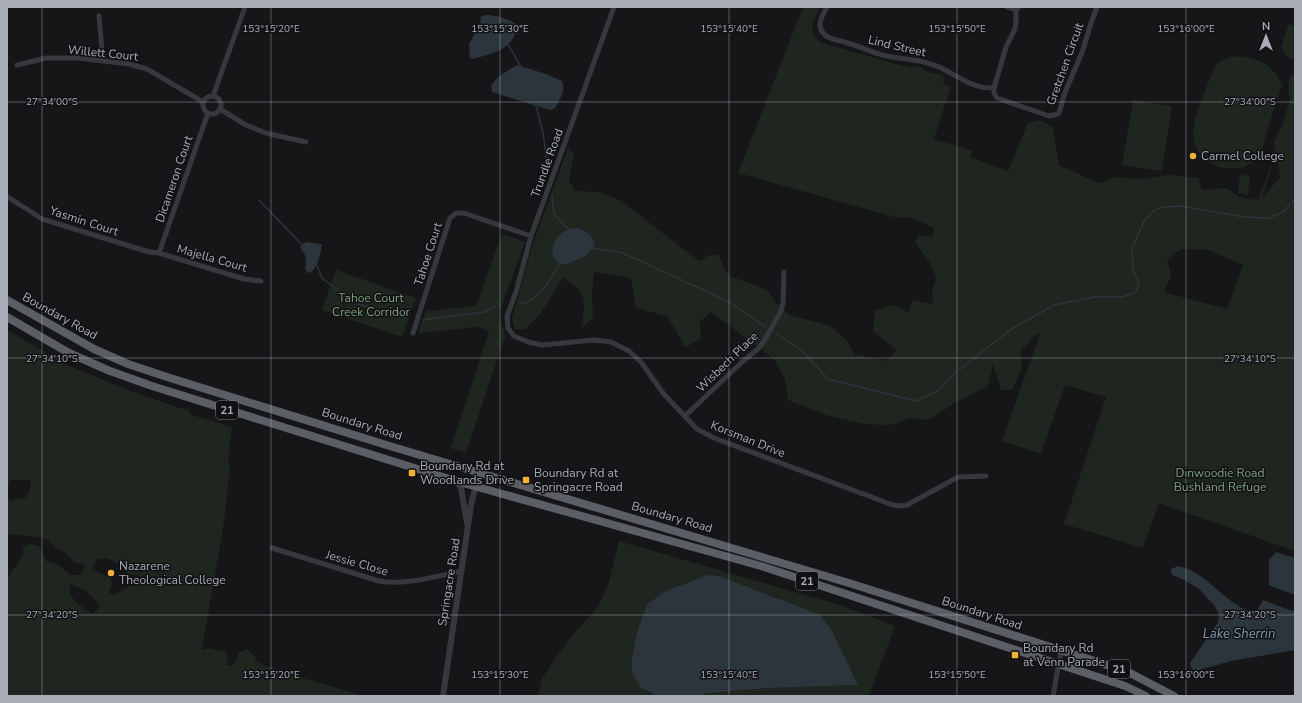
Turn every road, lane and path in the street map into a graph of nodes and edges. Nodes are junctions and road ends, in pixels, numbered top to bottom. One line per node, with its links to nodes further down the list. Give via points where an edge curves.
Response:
1 (245, 7): 11 (street)
2 (614, 7): 17 (street, Trundle Road)
3 (827, 7): 10 (street, Lind Street, via 820,27 829,37 868,51 931,64 978,86)
4 (1007, 7): 6 (street)
5 (1097, 7): 10 (street, Gretchen Circuit, via 1058,114 1044,115 998,98)
6 (1017, 8): 10 (street, via 1015,29 1006,47)
7 (99, 16): 8 (street)
8 (103, 61): 9 (street, Willett Court, via 46,58); 12 (street, Willett Court, via 147,69)
9 (17, 64)
10 (994, 88)
11 (213, 96): 12 (street, via 207,97); 13 (street, via 218,98)
12 (203, 102): 14 (street)
13 (220, 109): 14 (street, via 213,114); 15 (street, via 246,125 266,133)
14 (208, 113): 18 (street, Dicameron Court)
15 (306, 142)
16 (8, 197): 18 (street, Yasmin Court, via 42,219)
17 (531, 236): 23 (street, Trundle Road, via 507,316); 24 (street, Tahoe Court, via 464,213 456,213 450,218)
18 (159, 253): 20 (street, Majella Court)
19 (784, 272): 27 (street, Wisbech Place, via 781,311 764,342)
20 (261, 281)
21 (7, 300): 25 (highway, Boundary Road / 21)
22 (7, 317): 26 (highway, Boundary Road / 21)
23 (508, 328): 27 (street, Korsman Drive, via 514,336 542,345 594,340 611,342 629,351 642,362 663,393)
24 (413, 333)
25 (94, 349): 26 (highway); 28 (highway, Boundary Road / 21, via 167,377)
26 (87, 361): 30 (highway, Boundary Road / 21, via 152,386)
27 (685, 416): 29 (street, Korsman Drive, via 698,429 714,438 898,506 915,502 958,477)
28 (479, 472): 31 (street, Springacre Road); 35 (highway, Boundary Road / 21, via 792,565)
29 (986, 476)
30 (456, 481): 31 (highway, Boundary Road / 21); 32 (street, via 461,488)
31 (476, 487): 32 (street, Springacre Road); 36 (highway, Boundary Road / 21, via 761,566)
32 (468, 531): 34 (street, Springacre Road)
33 (272, 548): 34 (street, Jessie Close, via 389,583)
34 (462, 571): 37 (street, Springacre Road)
35 (1061, 651): 36 (street); 40 (highway, Boundary Road / 21, via 1126,671)
36 (1058, 664): 38 (street); 39 (highway, Boundary Road / 21, via 1125,686)
37 (444, 696)
38 (1053, 696)
39 (1146, 696)
40 (1174, 696)

